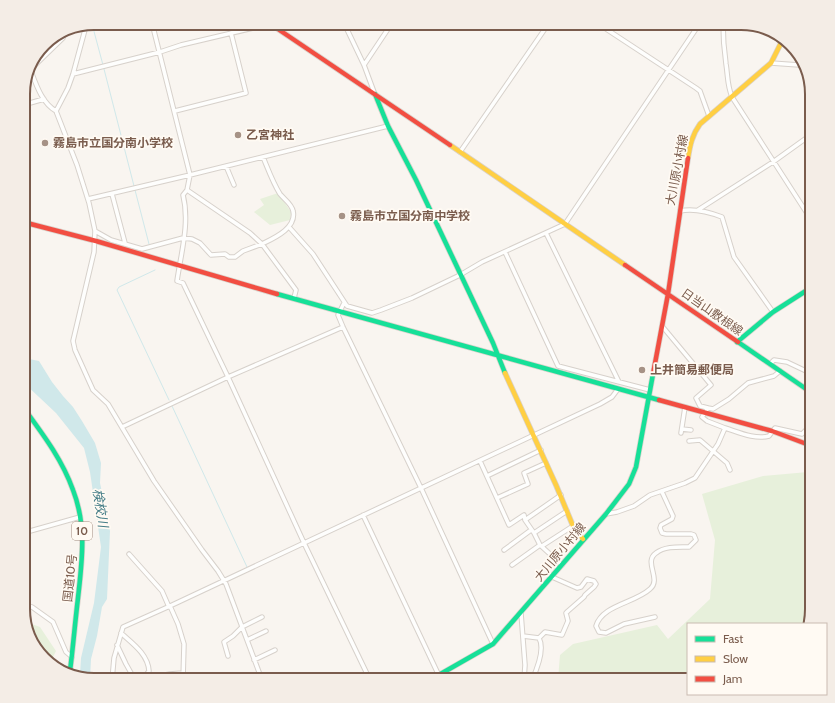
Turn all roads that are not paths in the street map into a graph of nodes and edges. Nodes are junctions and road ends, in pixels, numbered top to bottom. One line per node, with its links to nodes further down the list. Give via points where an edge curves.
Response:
1 (154, 30): 14 (street)
2 (244, 30): 11 (street)
3 (279, 30): 22 (main road)
4 (347, 30): 17 (street)
5 (387, 30): 17 (street)
6 (545, 30): 31 (street)
7 (607, 30): 19 (street)
8 (695, 30): 19 (street)
9 (723, 30): 23 (street, via 727,82)
10 (85, 31): 20 (street)
11 (231, 33): 14 (street); 27 (street, via 246,93)
12 (62, 39): 15 (street)
13 (781, 45): 16 (main road, 大川原小村線)
14 (160, 52): 20 (street); 27 (street)
15 (42, 57)
16 (771, 63): 18 (street); 23 (main road, 大川原小村線)
17 (364, 65): 22 (street)
18 (797, 65)
19 (667, 70): 28 (street, via 700,91); 44 (street)
20 (73, 74): 26 (street)
21 (33, 75): 24 (street)
22 (374, 94): 29 (main road); 31 (main road)
23 (732, 97): 28 (main road, 大川原小村線); 33 (street)
24 (44, 100): 25 (street); 26 (street)
25 (30, 103)
26 (56, 111): 39 (street)
27 (175, 111): 35 (street)
28 (709, 116): 42 (main road, 大川原小村線, via 694,132 691,140)
29 (388, 126): 32 (street); 54 (main road)
30 (805, 139): 33 (street)
31 (460, 152): 44 (main road)
32 (263, 157): 34 (street); 45 (street, via 280,193 294,211)
33 (773, 162): 40 (street); 41 (street)
34 (226, 166): 35 (street); 36 (street)
35 (190, 175): 37 (street); 38 (street)
36 (234, 185)
37 (186, 190): 48 (street, via 183,195 186,218); 51 (street, via 250,233)
38 (112, 194): 39 (street); 50 (street)
39 (88, 199): 46 (street)
40 (698, 210): 42 (street); 60 (street, via 722,217 734,257)
41 (805, 210)
42 (680, 211): 56 (main road, 大川原小村線)
43 (30, 224): 49 (main road)
44 (564, 224): 47 (street); 56 (main road)
45 (289, 227): 51 (street); 58 (street, via 312,254)
46 (95, 231): 49 (street); 50 (street, via 112,240)
47 (546, 232): 52 (street); 69 (street)
48 (183, 238): 50 (street, via 142,249); 51 (street, via 200,243 211,255 225,254 229,257 235,257); 53 (street)
49 (96, 241): 53 (main road); 77 (street, via 73,345 93,390 108,404)
50 (125, 243)
51 (262, 244): 57 (street, via 296,290)
52 (505, 252): 54 (street); 69 (street, via 558,366)
53 (179, 265): 57 (main road); 68 (street, via 177,281 183,283)
54 (460, 275): 58 (street, via 412,298 372,313 346,306); 64 (main road)
55 (805, 291): 60 (main road)
56 (668, 294): 61 (main road, 日当山敷根線); 63 (main road, 日当山敷根線)
57 (294, 298): 59 (main road)
58 (344, 303): 59 (street)
59 (340, 311): 62 (street, via 338,315); 64 (main road)
60 (773, 312): 63 (main road)
61 (662, 326): 72 (main road, 日当山敷根線); 75 (street, via 711,385 696,398 700,406)
62 (342, 327): 68 (street); 91 (street)
63 (737, 342): 65 (main road, 日当山敷根線)
64 (498, 356): 71 (main road); 82 (main road)
65 (770, 364): 66 (main road, 日当山敷根線); 67 (street, via 774,360 787,362)
66 (780, 371): 70 (main road, 日当山敷根線); 75 (street, via 774,376 748,383 729,399 713,409)
67 (805, 371)
68 (228, 377): 77 (street); 104 (street)
69 (619, 382): 72 (street)
70 (805, 388)
71 (618, 389): 73 (main road); 82 (street, via 608,400)
72 (650, 390): 73 (main road, 日当山敷根線)
73 (649, 397): 74 (main road); 96 (main road, 大川原小村線, via 636,467 626,488)
74 (685, 407): 75 (main road); 79 (street, via 681,431)
75 (706, 410): 78 (street, via 702,417); 80 (main road)
76 (30, 416): 98 (main road, 国道10号 / 10, via 63,465 71,483)
77 (122, 427): 111 (street, via 154,481)
78 (725, 428): 80 (street, via 758,437 770,436); 86 (street)
79 (691, 430)
80 (772, 431): 81 (street, via 775,428 802,434); 84 (main road)
81 (805, 431)
82 (534, 435): 85 (main road); 87 (street)
83 (692, 442): 86 (street, via 700,440)
84 (805, 443)
85 (541, 450): 88 (main road); 90 (street)
86 (713, 452): 89 (street, via 727,463); 92 (street, via 695,478)
87 (480, 461): 90 (street); 91 (street)
88 (546, 463): 93 (main road); 94 (street, via 524,473 528,484)
89 (730, 470)
90 (487, 476): 94 (street)
91 (421, 488): 97 (street); 123 (street)
92 (662, 492): 96 (street, via 650,495 634,506); 116 (street, via 673,516 661,525 662,533 691,534 696,540 689,548 668,548 655,553 652,557 655,579 652,588 603,615 598,619 596,626 599,632 606,633 624,624)
93 (560, 495): 95 (main road); 99 (street)
94 (497, 498): 99 (street, via 509,524 524,515)
95 (567, 511): 100 (main road); 102 (street)
96 (606, 514): 103 (main road, 大川原小村線)
97 (363, 516): 104 (street); 137 (street)
98 (80, 517): 101 (street); 127 (main road, 国道10号 / 10, via 83,552)
99 (525, 520): 102 (street)
100 (573, 526): 103 (main road); 105 (street)
101 (30, 531)
102 (533, 532): 105 (street); 106 (street)
103 (583, 539): 108 (main road, 大川原小村線)
104 (304, 543): 111 (street); 136 (street)
105 (541, 546): 108 (street); 109 (street)
106 (504, 550)
107 (128, 554): 113 (street, via 162,591)
108 (562, 565): 110 (main road, 大川原小村線)
109 (512, 566)
110 (552, 577): 114 (main road, 大川原小村線); 121 (street, via 577,588 587,579 596,584 566,613 568,621 562,635 545,632)
111 (224, 581): 113 (street); 117 (street)
112 (30, 606): 127 (street, via 53,622 66,652)
113 (169, 606): 119 (street, via 123,627); 130 (street, via 184,644)
114 (521, 613): 120 (street); 123 (main road, 大川原小村線)
115 (262, 617): 117 (street)
116 (655, 617)
117 (242, 627): 122 (street); 126 (street, via 224,642)
118 (266, 631): 122 (street)
119 (121, 633): 124 (street); 133 (street, via 140,651 147,663)
120 (523, 636): 121 (street); 139 (street)
121 (539, 638): 140 (street, via 540,656)
122 (247, 640): 128 (street)
123 (493, 644): 138 (main road, 大川原小村線)
124 (117, 646): 131 (street); 132 (street)
125 (275, 650): 128 (street)
126 (228, 656)
127 (72, 657): 129 (main road, 国道10号 / 10)
128 (254, 660): 135 (street)
129 (70, 668)
130 (182, 672): 134 (street)
131 (112, 673)
132 (131, 673)
133 (147, 673)
134 (177, 673)
135 (259, 673)
136 (367, 673)
137 (438, 673)
138 (448, 673)
139 (524, 673)
140 (534, 673)

